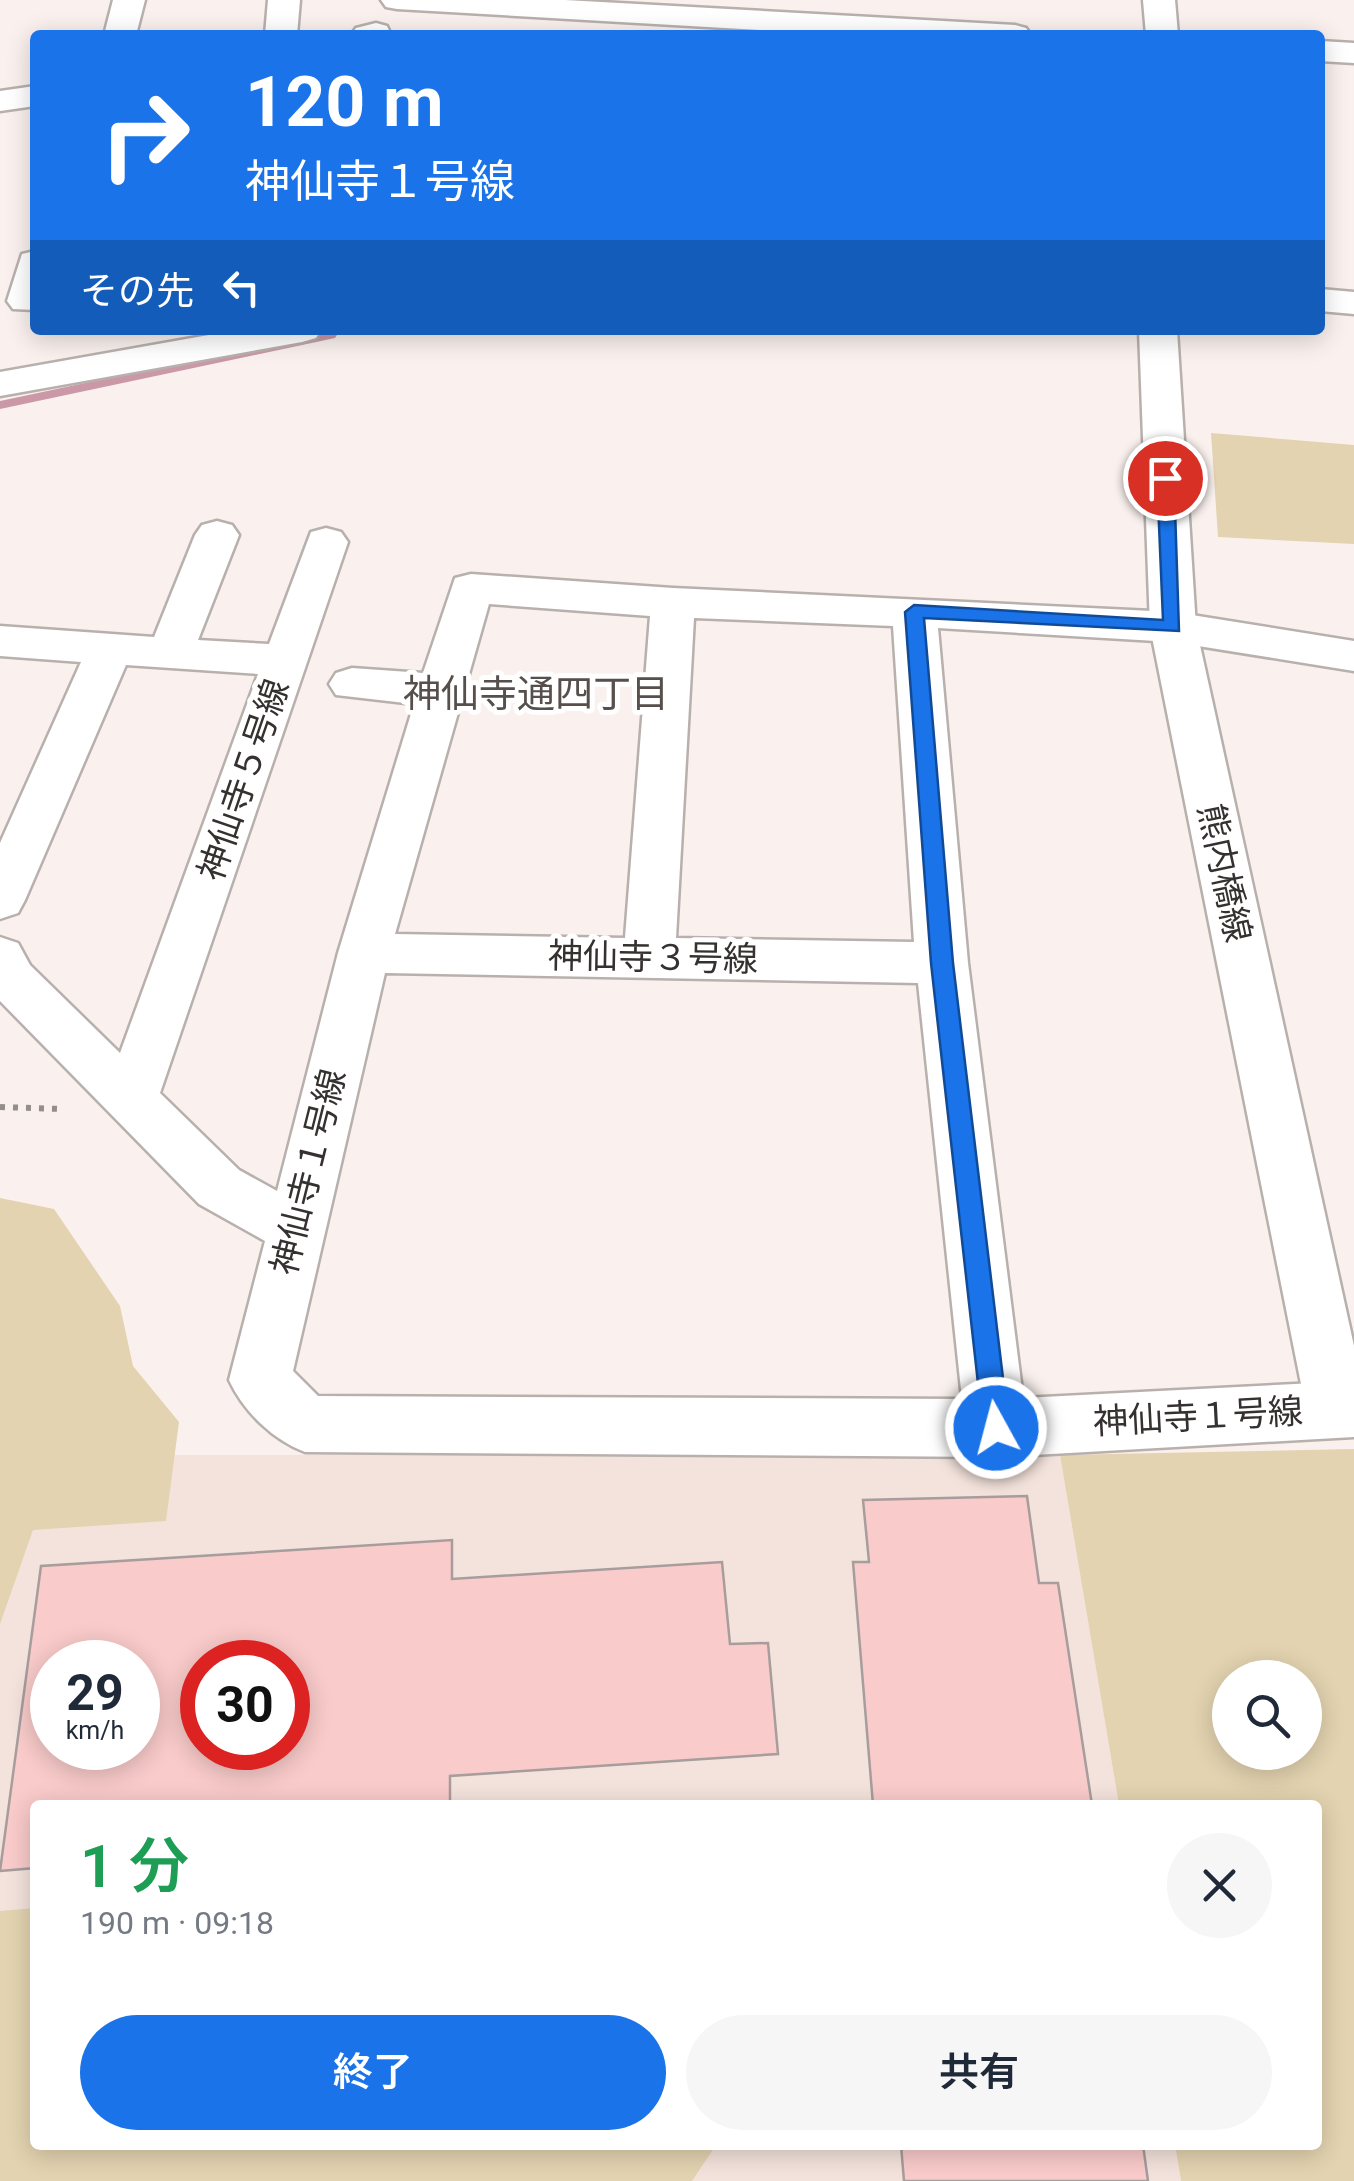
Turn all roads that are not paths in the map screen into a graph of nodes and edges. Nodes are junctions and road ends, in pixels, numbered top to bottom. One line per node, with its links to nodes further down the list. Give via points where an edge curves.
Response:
1 (128, 0): 7 (street)
2 (284, 0): 8 (street)
3 (378, 0): 9 (street)
4 (397, 0): 6 (street)
5 (1159, 0): 11 (street)
6 (681, 17): 10 (street)
7 (121, 30)
8 (282, 30)
9 (374, 30)
10 (922, 30)
11 (1162, 30)
12 (1325, 52): 13 (street)
13 (1354, 53)
14 (30, 97): 15 (street)
15 (0, 101)
16 (30, 284): 17 (street)
17 (26, 301)
18 (1325, 301): 19 (street)
19 (1354, 304)
20 (274, 335): 22 (street)
21 (1158, 335): 27 (street, 熊内橋線)
22 (0, 384)
23 (216, 535): 30 (street)
24 (326, 542): 32 (street)
25 (673, 603): 26 (street, 神仙寺１号線); 34 (street, 神仙寺１号線, via 471,588); 38 (street)
26 (914, 612): 27 (street, 神仙寺１号線); 39 (street)
27 (1172, 627): 31 (street, 神仙寺１号線); 42 (street, 熊内橋線)
28 (0, 641): 29 (street, 神仙寺５号線)
29 (110, 649): 30 (street, 神仙寺５号線); 35 (street)
30 (170, 653): 32 (street, 神仙寺５号線)
31 (1354, 656)
32 (286, 660): 40 (street, 神仙寺５号線)
33 (352, 684): 34 (street)
34 (441, 690): 36 (street, 神仙寺１号線)
35 (0, 900)
36 (364, 953): 38 (street, 神仙寺３号線); 41 (street, 神仙寺１号線)
37 (0, 957): 40 (street, via 9,977)
38 (649, 958): 39 (street, 神仙寺３号線)
39 (942, 963): 43 (street)
40 (131, 1098): 41 (street, via 218,1187)
41 (294, 1229): 43 (street, 神仙寺１号線, via 260,1380 306,1424)
42 (1345, 1409): 43 (street, 神仙寺１号線)
43 (996, 1428)

